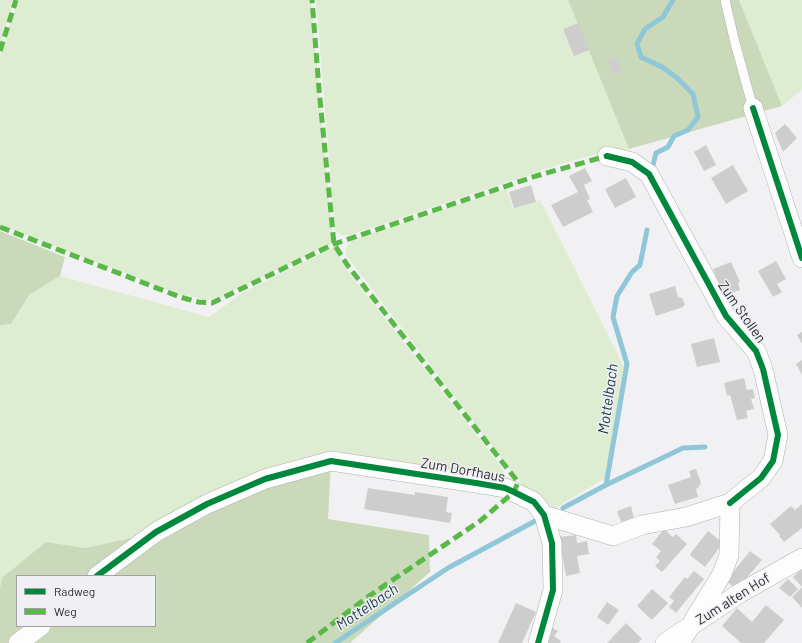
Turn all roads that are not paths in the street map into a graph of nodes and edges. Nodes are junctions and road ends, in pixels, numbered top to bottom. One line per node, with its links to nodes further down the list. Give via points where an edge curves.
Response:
1 (725, 0): 2 (lane)
2 (753, 108): 4 (street)
3 (607, 156): 5 (street, Zum Stollen, via 632,162 649,174 726,316 756,352 763,369 778,435 772,462 761,478)
4 (802, 258)
5 (730, 503): 6 (street, Zum Stollen, via 686,517 642,525 613,536); 9 (street, via 729,555 722,574)
6 (544, 515): 8 (street, Zum Dorfhaus, via 534,502 505,488 330,461 265,479 207,504 156,532); 12 (street, Zum Dorfhaus, via 552,543 553,590)
7 (802, 558): 9 (street, Zum alten Hof)
8 (97, 575)
9 (689, 626): 13 (street, Zum alten Hof); 14 (street)
10 (40, 627): 11 (street)
11 (18, 643)
12 (538, 643)
13 (666, 643)
14 (680, 643)

